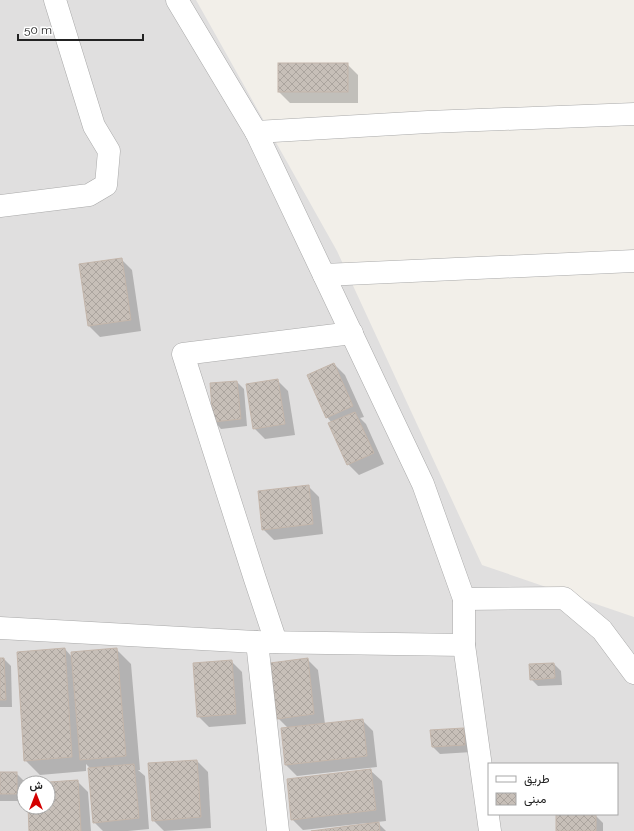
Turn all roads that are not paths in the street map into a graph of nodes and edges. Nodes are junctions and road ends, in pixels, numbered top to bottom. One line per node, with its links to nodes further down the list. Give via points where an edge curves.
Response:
1 (55, 0): 5 (street, via 94,126 108,151 106,185 89,195)
2 (177, 0): 4 (street)
3 (634, 114): 4 (street)
4 (256, 132): 7 (street)
5 (0, 206)
6 (634, 261): 7 (street)
7 (324, 275): 8 (street)
8 (352, 333): 9 (street, via 423,484); 11 (street, via 183,354 255,579)
9 (464, 599): 12 (street); 13 (street, via 564,598 602,630)
10 (0, 628): 11 (street)
11 (267, 642): 12 (street); 14 (street)
12 (464, 645): 15 (street)
13 (634, 673)
14 (278, 831)
15 (490, 831)

